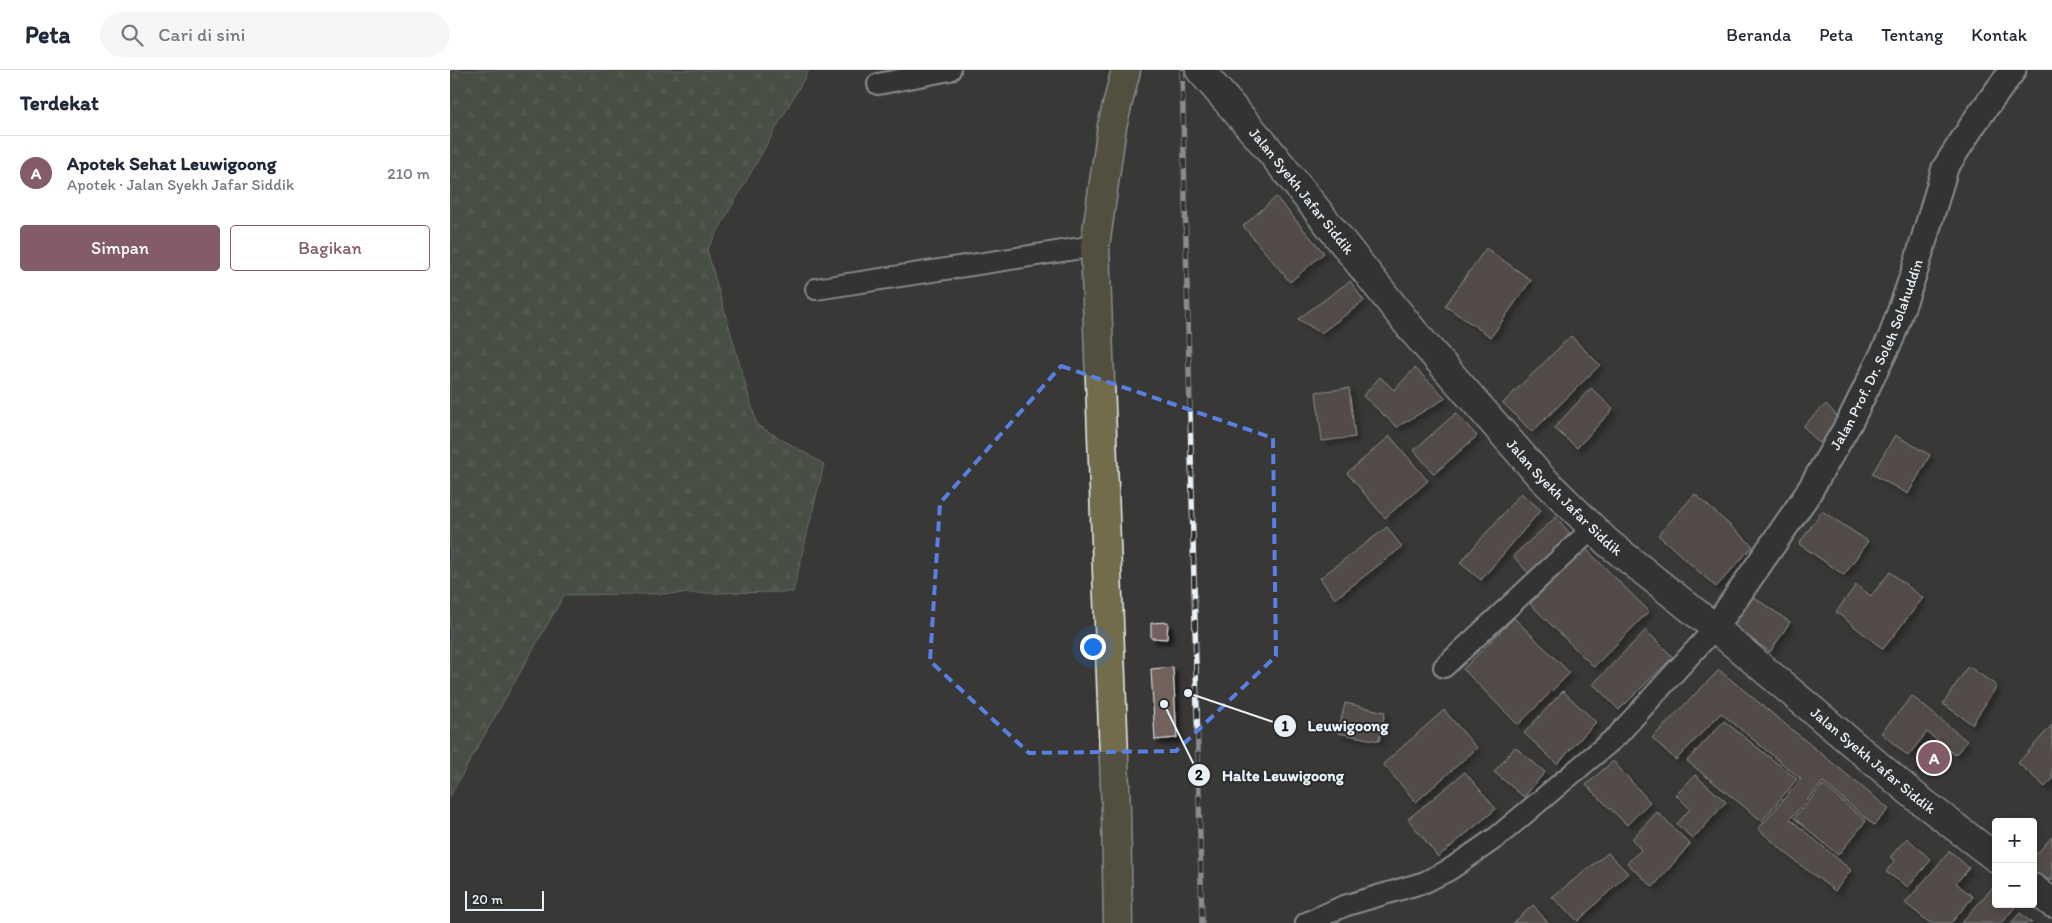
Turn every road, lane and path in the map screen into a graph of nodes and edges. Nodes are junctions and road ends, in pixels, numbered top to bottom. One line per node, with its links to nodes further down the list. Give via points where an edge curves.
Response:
1 (950, 70): 5 (street)
2 (1126, 70): 6 (main road, via 1112,126)
3 (1200, 70): 8 (main road, Jalan Syekh Jafar Siddik, via 1266,146 1414,332 1540,476)
4 (2014, 70): 9 (street, Jalan Prof. Dr. Soleh Solahuddin, via 1945,168 1891,338 1849,423 1807,495)
5 (878, 84)
6 (1095, 246): 7 (street); 14 (main road)
7 (816, 289)
8 (1593, 528): 9 (main road, Jalan Syekh Jafar Siddik); 10 (street)
9 (1715, 628): 11 (main road, Jalan Syekh Jafar Siddik, via 1916,797); 15 (street, via 1616,736 1497,837 1449,870 1425,882 1344,906)
10 (1444, 667)
11 (1992, 855)
12 (2037, 891): 13 (main road)
13 (2052, 904)
14 (1118, 923)
15 (1306, 923)

